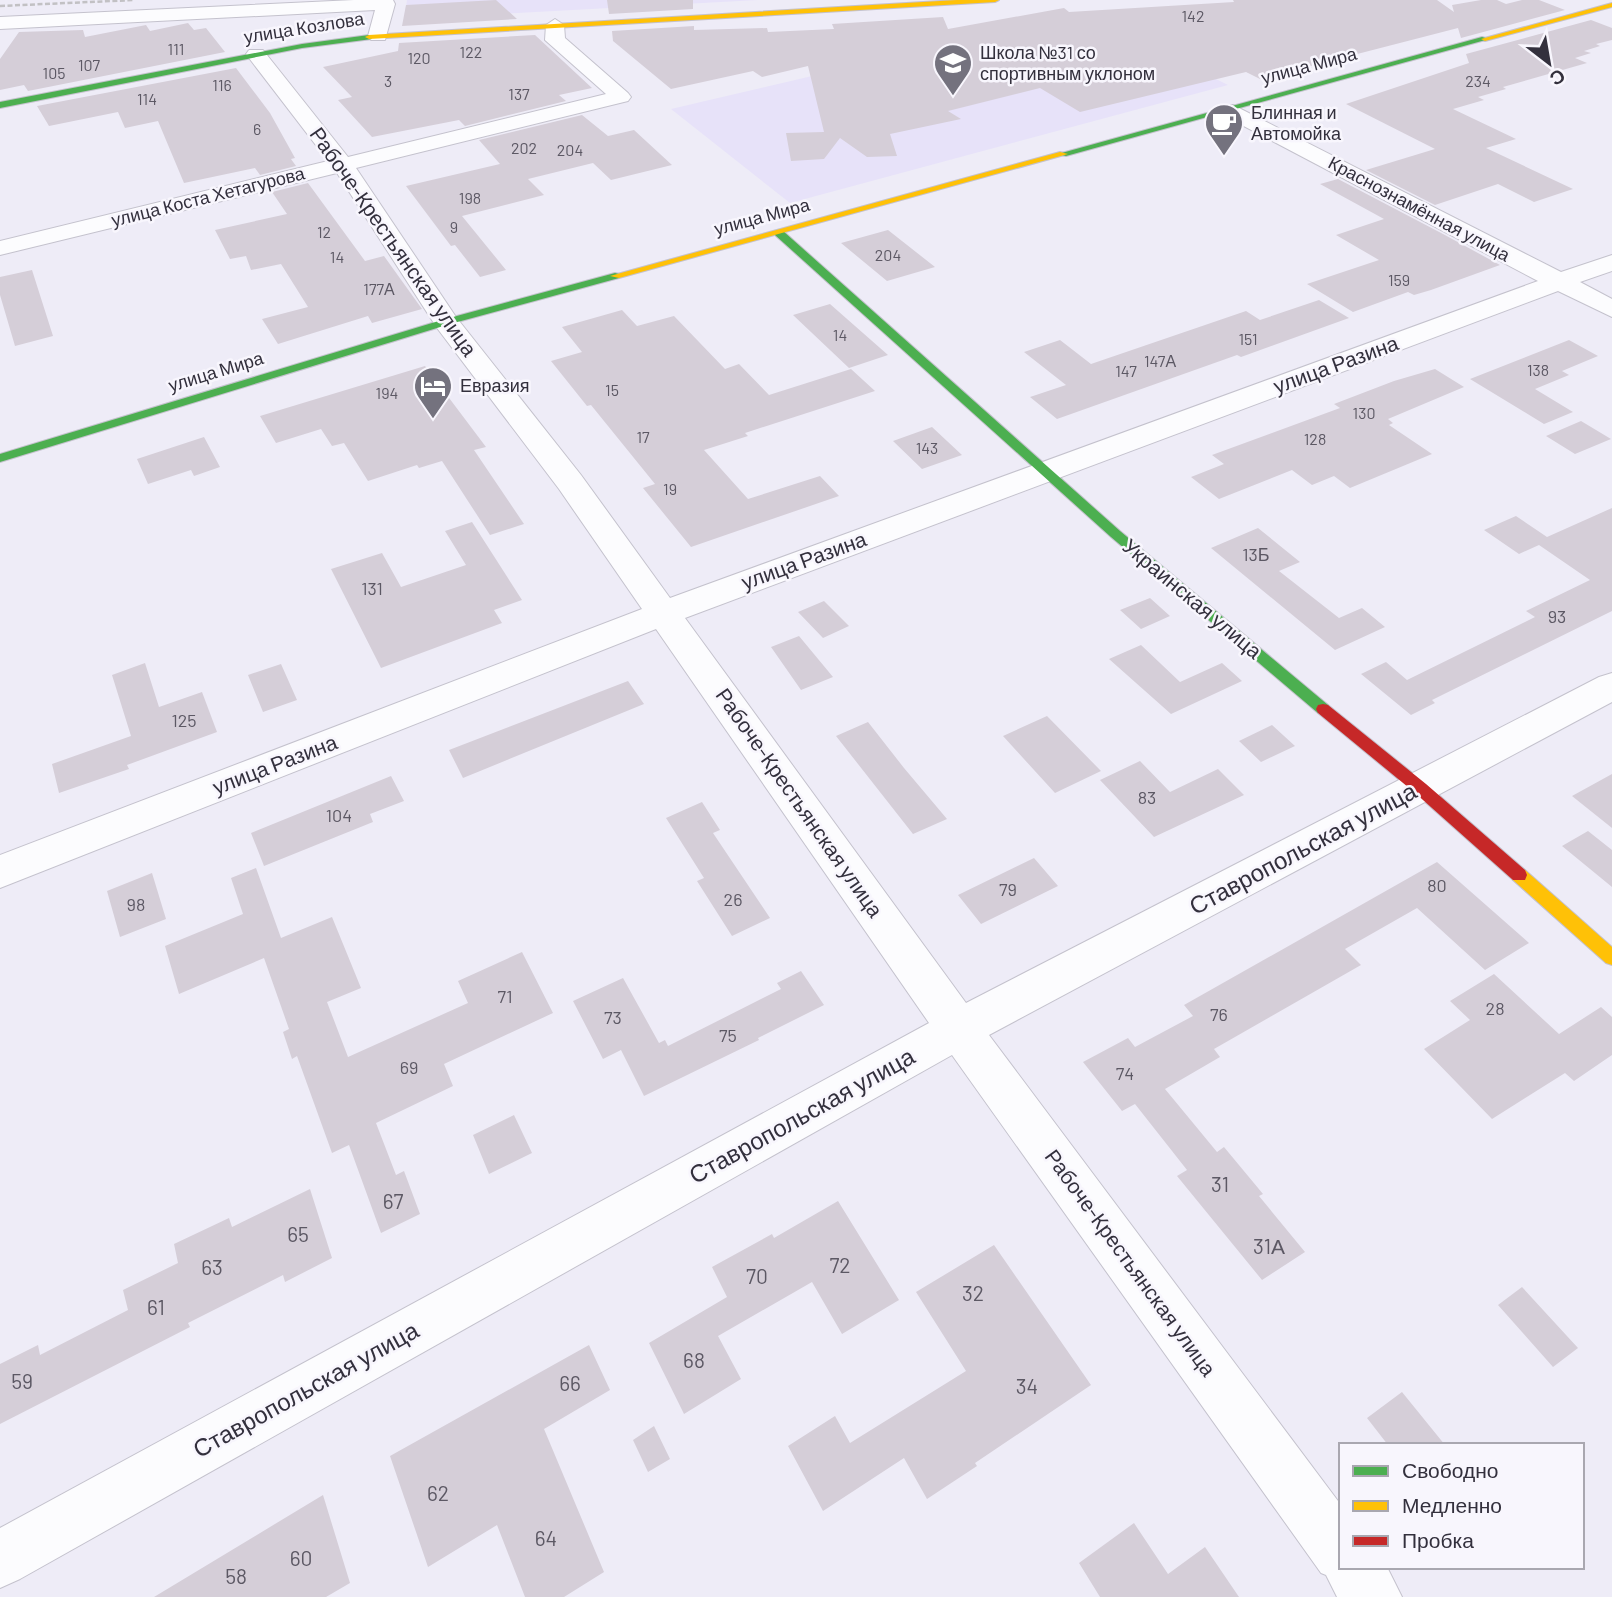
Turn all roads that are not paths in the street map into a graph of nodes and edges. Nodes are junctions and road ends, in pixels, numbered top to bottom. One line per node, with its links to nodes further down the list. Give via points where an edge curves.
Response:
1 (995, 0): 7 (street, улица Козлова)
2 (1561, 0): 6 (street, улица Мира, via 1566,9)
3 (1575, 0): 4 (street)
4 (1611, 10): 6 (street, улица Мира)
5 (0, 23): 8 (street, via 386,4)
6 (1538, 25): 11 (street, улица Мира)
7 (555, 26): 8 (street, улица Козлова); 12 (street, улица Коста Хетагурова, via 555,40 621,97)
8 (378, 36): 9 (street, улица Козлова)
9 (256, 54): 10 (street, улица Козлова); 12 (street, Рабоче-Крестьянская улица)
10 (0, 105)
11 (1226, 109): 13 (street, улица Мира); 16 (street, Краснознамённая улица)
12 (342, 164): 14 (street, улица Коста Хетагурова); 18 (street, Рабоче-Крестьянская улица)
13 (779, 233): 18 (street, улица Мира); 20 (street, Украинская улица)
14 (0, 248)
15 (1612, 262): 16 (street, улица Разина)
16 (1559, 282): 17 (street, Краснознамённая улица); 20 (street, улица Разина)
17 (1612, 309)
18 (446, 322): 19 (street, улица Мира); 21 (street, Рабоче-Крестьянская улица)
19 (0, 458)
20 (1045, 473): 21 (street, улица Разина); 23 (street, Украинская улица, via 1206,613)
21 (664, 613): 24 (street, улица Разина); 26 (street, Рабоче-Крестьянская улица)
22 (1612, 686): 23 (street, Ставропольская улица)
23 (1420, 788): 25 (street, Украинская улица); 26 (street, Ставропольская улица)
24 (0, 872)
25 (1612, 958)
26 (959, 1029): 27 (street, Рабоче-Крестьянская улица); 28 (street, Ставропольская улица)
27 (1339, 1550)
28 (0, 1559)
29 (1352, 1569): 30 (street)
30 (1373, 1597)

